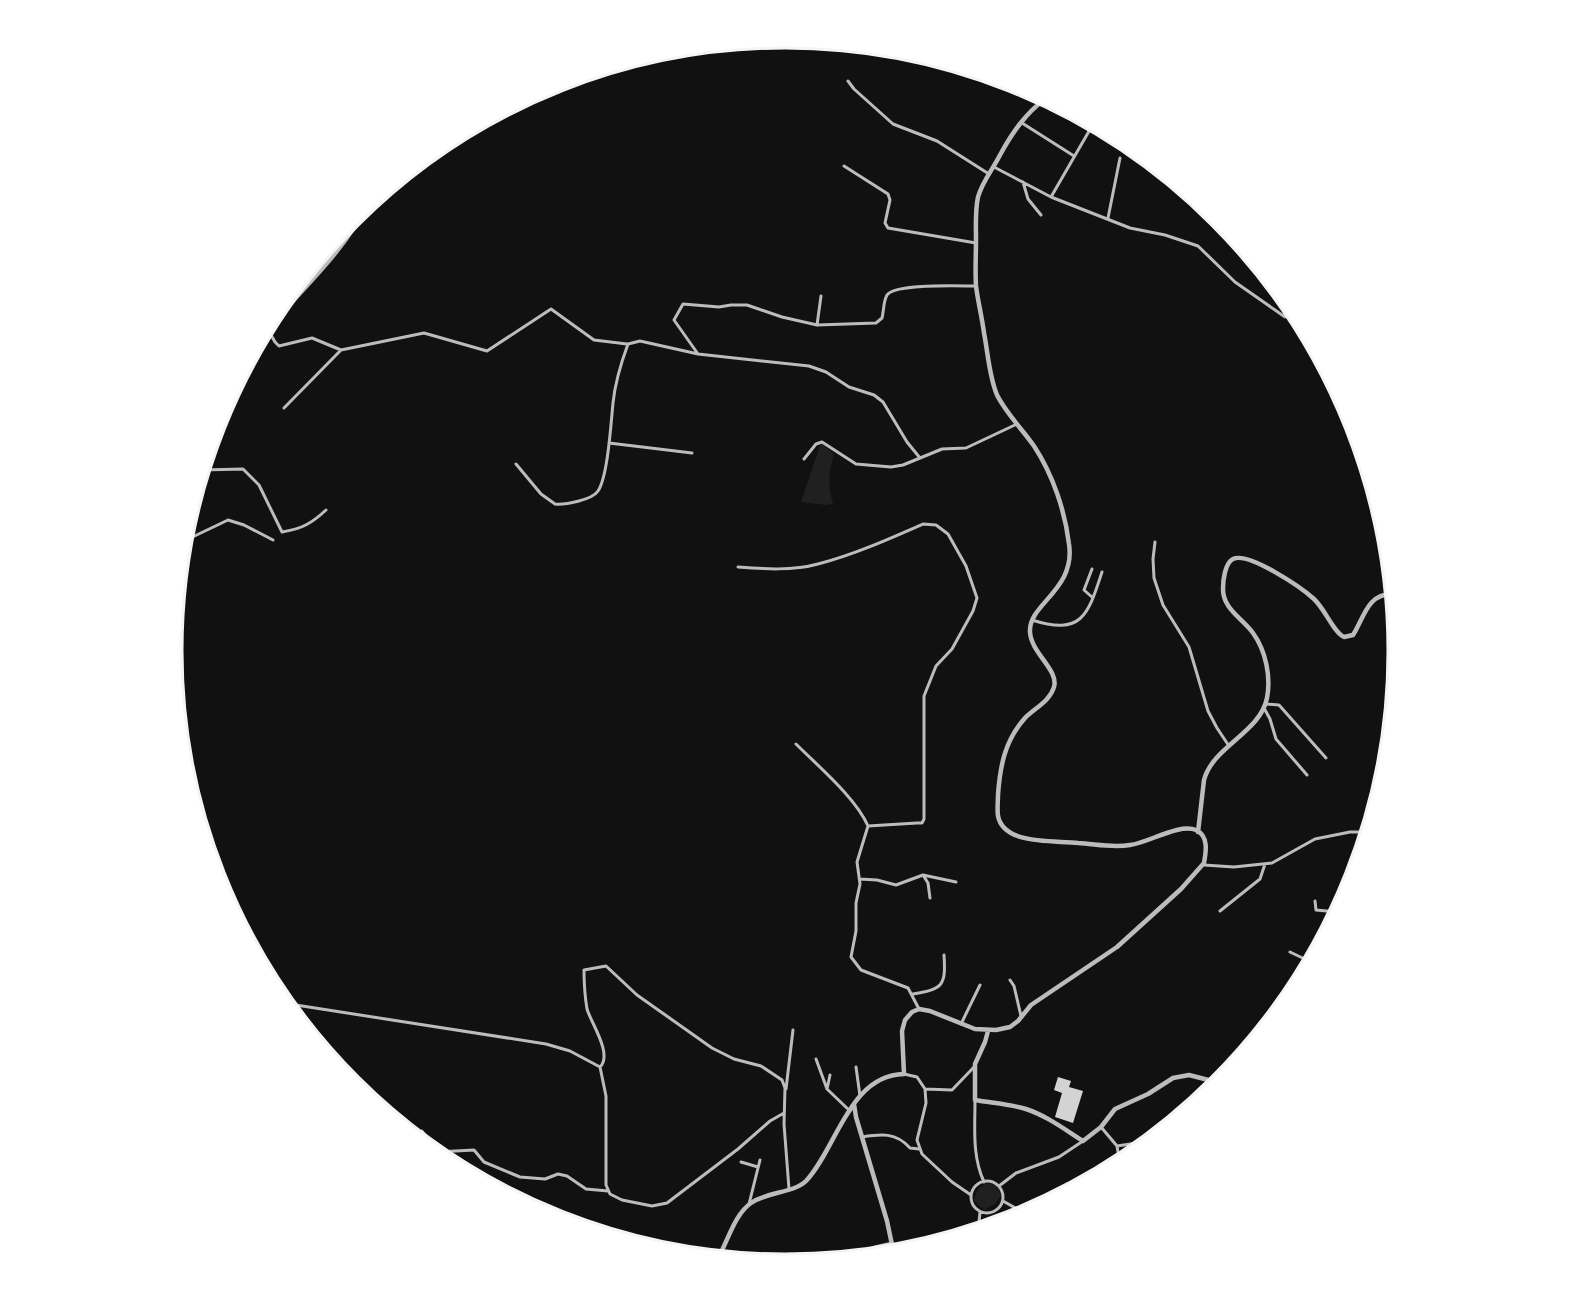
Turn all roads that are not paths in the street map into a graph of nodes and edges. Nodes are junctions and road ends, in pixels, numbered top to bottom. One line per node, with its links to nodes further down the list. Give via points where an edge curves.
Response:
1 (848, 81): 9 (street, via 893,124 937,141)
2 (1038, 104): 3 (street)
3 (1020, 122): 5 (street); 8 (street)
4 (1089, 131): 5 (street)
5 (1074, 156): 11 (street)
6 (1119, 158): 13 (street)
7 (844, 166): 15 (street, via 888,194 888,228)
8 (994, 166): 9 (street); 10 (street)
9 (989, 174): 15 (street, via 976,206)
10 (1023, 182): 11 (street); 12 (street, via 1028,198)
11 (1051, 197): 13 (street)
12 (1041, 215)
13 (1107, 219): 20 (street, via 1198,246 1234,282)
14 (346, 238): 16 (street)
15 (976, 243): 17 (street)
16 (339, 247): 19 (street)
17 (976, 286): 21 (street, via 893,290 886,296 878,322); 27 (street, via 995,390)
18 (821, 296): 21 (street)
19 (294, 301)
20 (1285, 317)
21 (817, 325): 25 (street, via 747,305 683,304 674,320)
22 (271, 335): 24 (street, via 279,346 312,338)
23 (628, 344): 24 (street, via 594,340 551,309 487,351 424,333); 25 (street, via 640,341); 28 (street, via 615,387)
24 (341, 350): 26 (street)
25 (698, 354): 30 (street, via 820,369 884,402)
26 (284, 408)
27 (1017, 424): 30 (street, via 966,448 942,450); 43 (street, via 1046,468 1070,547 1068,570 1062,582)
28 (609, 443): 29 (street); 32 (street, via 598,491 557,505 536,489)
29 (693, 453)
30 (920, 458): 31 (street, via 897,466 864,466 822,442)
31 (804, 459)
32 (516, 464)
33 (210, 470): 34 (street, via 243,469 260,485 282,532 312,523)
34 (326, 510)
35 (192, 537): 36 (street, via 228,520)
36 (273, 540)
37 (1155, 542): 46 (street, via 1154,578 1163,605 1189,647 1208,711)
38 (738, 567): 49 (street, via 816,565 928,524 948,534 966,566 976,602 950,653 936,666 924,696 924,819 917,824)
39 (1092, 569): 42 (street, via 1084,590)
40 (1102, 572): 42 (street)
41 (1384, 595): 44 (street, via 1366,609 1353,635 1344,637 1336,632 1318,603 1290,581 1245,558 1231,561 1224,584 1225,602 1254,634 1263,652 1269,679)
42 (1093, 598): 43 (street, via 1072,625 1049,626)
43 (1032, 621): 50 (street, via 1029,633 1033,645 1055,680 1052,693 1027,716 1005,751 1000,765 998,805 1003,825 1032,840 1111,847 1137,844 1180,830)
44 (1265, 706): 46 (street); 47 (street, via 1279,705); 48 (street, via 1276,739)
45 (796, 744): 49 (street, via 860,812)
46 (1228, 746): 50 (street, via 1204,778)
47 (1326, 758)
48 (1308, 776)
49 (868, 826): 55 (street, via 857,862)
50 (1198, 832): 53 (street, via 1205,843)
51 (1359, 832): 52 (street, via 1315,839 1279,861)
52 (1265, 864): 53 (street); 59 (street, via 1260,879)
53 (1204, 865): 69 (street, via 1111,952 1031,1005)
54 (923, 875): 55 (street, via 894,885); 56 (street); 57 (street)
55 (860, 879): 66 (street, via 851,957 861,970 906,986)
56 (956, 882)
57 (930, 898)
58 (1316, 901): 60 (street, via 1316,910)
59 (1220, 911)
60 (1328, 911)
61 (1290, 952): 63 (street)
62 (944, 955): 66 (street, via 945,976 940,985)
63 (1304, 958)
64 (1010, 981): 69 (street)
65 (980, 986): 70 (street)
66 (912, 994): 68 (street)
67 (297, 1005): 74 (street, via 538,1042 567,1050)
68 (919, 1009): 70 (street); 77 (street, via 908,1015 903,1028)
69 (1021, 1016): 72 (street, via 1010,1027)
70 (961, 1024): 72 (street)
71 (793, 1030): 82 (street)
72 (988, 1031): 76 (street)
73 (816, 1059): 80 (street)
74 (600, 1067): 82 (street, via 603,1052 588,1011 584,971 605,966 637,996 712,1048 776,1075 783,1082); 104 (street, via 606,1096)
75 (856, 1067): 83 (street)
76 (974, 1067): 81 (street, via 952,1090); 84 (street)
77 (904, 1074): 81 (street, via 917,1077); 83 (street, via 883,1080)
78 (830, 1075): 80 (street)
79 (1208, 1080): 88 (street, via 1176,1077 1119,1107)
80 (827, 1089): 86 (street)
81 (925, 1089): 95 (street)
82 (785, 1093): 87 (street)
83 (860, 1096): 85 (street)
84 (975, 1100): 92 (street, via 1027,1110); 101 (street, via 976,1158)
85 (854, 1104): 86 (street); 91 (street)
86 (850, 1111): 103 (street, via 806,1181)
87 (784, 1113): 103 (street); 104 (street, via 668,1203 649,1205 622,1200)
88 (1101, 1127): 92 (street); 94 (street)
89 (422, 1131): 90 (street)
90 (424, 1134)
91 (862, 1137): 95 (street, via 887,1135); 111 (street)
92 (1083, 1141): 102 (street, via 1059,1157 1016,1173)
93 (1131, 1144): 94 (street)
94 (1117, 1146): 97 (street)
95 (919, 1149): 105 (street)
96 (448, 1151): 104 (street, via 474,1150 484,1162 520,1177 545,1179 558,1174 586,1189)
97 (1118, 1153)
98 (760, 1160): 100 (street)
99 (741, 1162): 100 (street)
100 (758, 1167): 107 (street)
101 (984, 1182): 102 (street); 105 (street, via 976,1185)
102 (999, 1186): 106 (street)
103 (789, 1189): 107 (street)
104 (608, 1191)
105 (971, 1195): 109 (street)
106 (1003, 1201): 108 (street); 109 (street, via 994,1212)
107 (749, 1204): 113 (street)
108 (1015, 1208)
109 (980, 1212): 110 (street)
110 (979, 1222)
111 (892, 1243): 112 (street)
112 (878, 1246)
113 (722, 1251)

